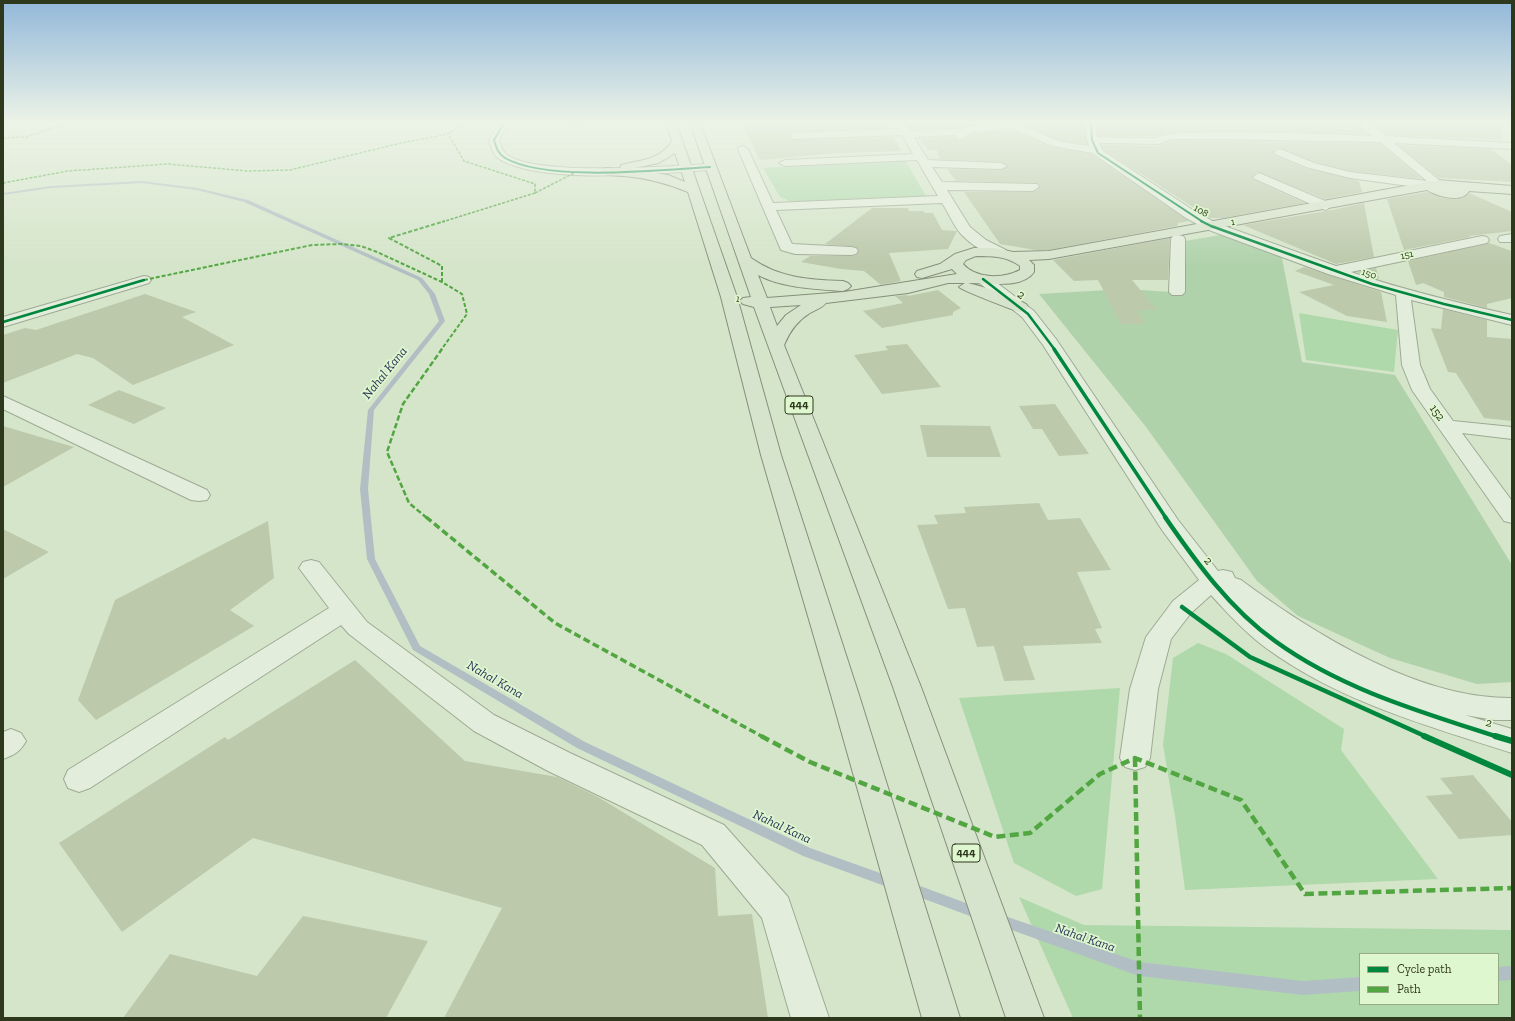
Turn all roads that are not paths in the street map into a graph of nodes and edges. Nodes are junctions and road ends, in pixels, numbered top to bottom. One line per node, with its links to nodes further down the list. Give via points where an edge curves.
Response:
1 (612, 171): 13 (main road, via 668,179)
2 (686, 171): 13 (main road)
3 (711, 171): 26 (main road, 444)
4 (752, 171): 18 (street)
5 (929, 171): 10 (street)
6 (1124, 171): 19 (street, 108, via 1191,215)
7 (1333, 171): 12 (street)
8 (1423, 171): 12 (street)
9 (1259, 177): 17 (street)
10 (938, 186): 11 (street); 16 (street)
11 (1033, 187)
12 (1444, 188): 14 (main road, 1); 15 (main road, 1); 17 (main road, 1); 19 (main road, 1, via 1421,196)
13 (692, 190): 35 (main road)
14 (1512, 190)
15 (1512, 195)
16 (946, 200): 18 (street); 20 (street)
17 (1326, 206): 19 (main road, 1)
18 (768, 208): 23 (street, via 786,247 795,250)
19 (1218, 228): 21 (main road, 1); 24 (main road, 1, via 1049,254); 27 (street, 150)
20 (965, 230): 24 (street, via 981,243); 25 (street, via 967,241)
21 (1178, 239): 28 (main road, 1, via 1051,262); 33 (street)
22 (1482, 240): 27 (street, 151)
23 (851, 251)
24 (1006, 255): 25 (main road, 1, via 985,252); 28 (main road, via 1023,261 1027,265)
25 (960, 258): 29 (main road, via 956,264 962,272); 32 (main road, 1, via 925,274)
26 (745, 260): 32 (main road, via 757,269 786,280); 36 (main road, 444)
27 (1332, 271): 34 (street, 150)
28 (1025, 273): 29 (main road, 1, via 1001,280); 37 (street, 2, via 1018,280)
29 (980, 278): 31 (main road, 1); 37 (street, 2)
30 (144, 280): 39 (street)
31 (924, 284): 32 (main road, 1); 37 (main road, via 966,287 990,294)
32 (845, 291): 36 (main road, 1); 40 (main road, via 790,318 782,329)
33 (1176, 292)
34 (1403, 293): 38 (street, 150); 42 (street, 152, via 1411,365 1421,390)
35 (729, 297): 36 (main road, 1); 54 (main road, via 771,455 846,695)
36 (760, 298): 40 (main road, 444)
37 (1024, 311): 47 (street, 2, via 1050,343 1181,542)
38 (1512, 320)
39 (3, 322)
40 (776, 345): 55 (main road, 444, via 907,687)
41 (3, 402): 44 (street)
42 (1447, 426): 43 (street); 45 (street, 152)
43 (1512, 433)
44 (199, 495)
45 (1512, 516)
46 (311, 568): 48 (street)
47 (1218, 580): 49 (street, 2, via 1293,630 1335,654 1382,676 1421,692 1457,702 1496,710); 50 (street, 2, via 1248,618 1276,641 1311,663 1391,700); 51 (street, 2, via 1182,607 1159,637 1144,689)
48 (344, 611): 52 (street); 53 (street, via 358,628 484,723 559,762 714,835 776,909)
49 (1512, 709)
50 (1512, 741)
51 (1135, 758)
52 (80, 780)
53 (810, 1018)
54 (941, 1018)
55 (1025, 1018)

